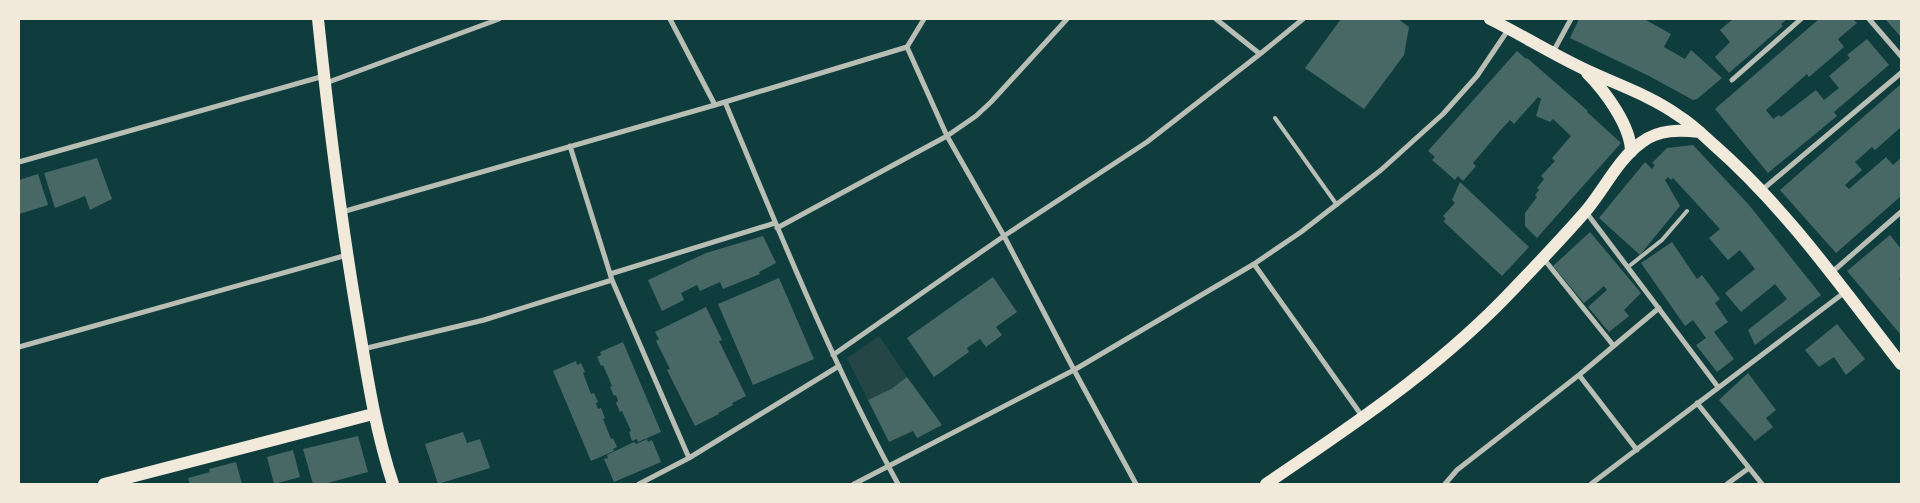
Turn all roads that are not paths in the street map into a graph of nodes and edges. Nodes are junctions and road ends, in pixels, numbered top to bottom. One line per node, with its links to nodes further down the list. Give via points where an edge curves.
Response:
1 (318, 19): 19 (main road)
2 (499, 19): 19 (street)
3 (670, 19): 22 (street)
4 (924, 19): 13 (street)
5 (1067, 19): 25 (street, via 991,102)
6 (1216, 19): 15 (street)
7 (1302, 19): 15 (street)
8 (1490, 19): 12 (main road)
9 (1571, 19): 14 (street)
10 (1801, 19): 20 (street)
11 (1869, 19): 16 (street)
12 (1509, 28): 14 (main road); 30 (street, via 1477,76 1443,114)
13 (907, 47): 21 (street); 25 (street)
14 (1552, 53): 17 (main road)
15 (1260, 54): 36 (street, via 1147,142)
16 (1901, 56)
17 (1583, 69): 24 (main road, via 1677,114); 27 (main road, via 1597,83 1618,115 1631,142)
18 (1901, 73): 29 (street)
19 (324, 80): 28 (street); 33 (main road)
20 (1732, 80)
21 (725, 102): 22 (street); 35 (street)
22 (715, 105): 26 (street)
23 (1274, 118): 30 (lane)
24 (1700, 132): 27 (main road, via 1660,133); 29 (main road)
25 (947, 136): 35 (street); 36 (street)
26 (570, 146): 33 (street); 42 (street)
27 (1631, 152): 31 (main road)
28 (19, 162)
29 (1762, 190): 41 (main road)
30 (1337, 205): 39 (street)
31 (1586, 211): 38 (main road); 40 (street)
32 (1687, 211): 40 (lane, via 1662,240)
33 (342, 212): 37 (main road)
34 (1901, 212): 41 (street)
35 (776, 225): 42 (street); 48 (street)
36 (1004, 236): 48 (street); 51 (street)
37 (347, 255): 46 (street); 47 (main road)
38 (1542, 258): 45 (street); 56 (main road, via 1438,360)
39 (1254, 264): 51 (street); 56 (street)
40 (1628, 267): 44 (street)
41 (1831, 273): 43 (main road)
42 (611, 277): 47 (street, via 484,320); 58 (street)
43 (1846, 292): 49 (main road); 53 (street)
44 (1658, 308): 45 (street); 53 (street)
45 (1613, 345): 52 (street)
46 (19, 347)
47 (362, 349): 55 (main road)
48 (833, 355): 50 (street)
49 (1900, 359)
50 (839, 366): 58 (street); 59 (street)
51 (1074, 370): 59 (street); 66 (street)
52 (1579, 375): 57 (street); 68 (street, via 1457,470)
53 (1718, 388): 54 (street)
54 (1697, 403): 57 (street); 60 (street)
55 (373, 414): 61 (main road); 62 (main road)
56 (1363, 418): 67 (main road)
57 (1637, 450): 69 (street)
58 (689, 458): 63 (street)
59 (888, 466): 64 (street); 65 (street)
60 (1749, 468): 70 (street); 71 (street)
61 (104, 484)
62 (393, 484)
63 (639, 484)
64 (854, 484)
65 (898, 484)
66 (1136, 484)
67 (1266, 484)
68 (1445, 484)
69 (1591, 484)
70 (1727, 484)
71 (1762, 484)

